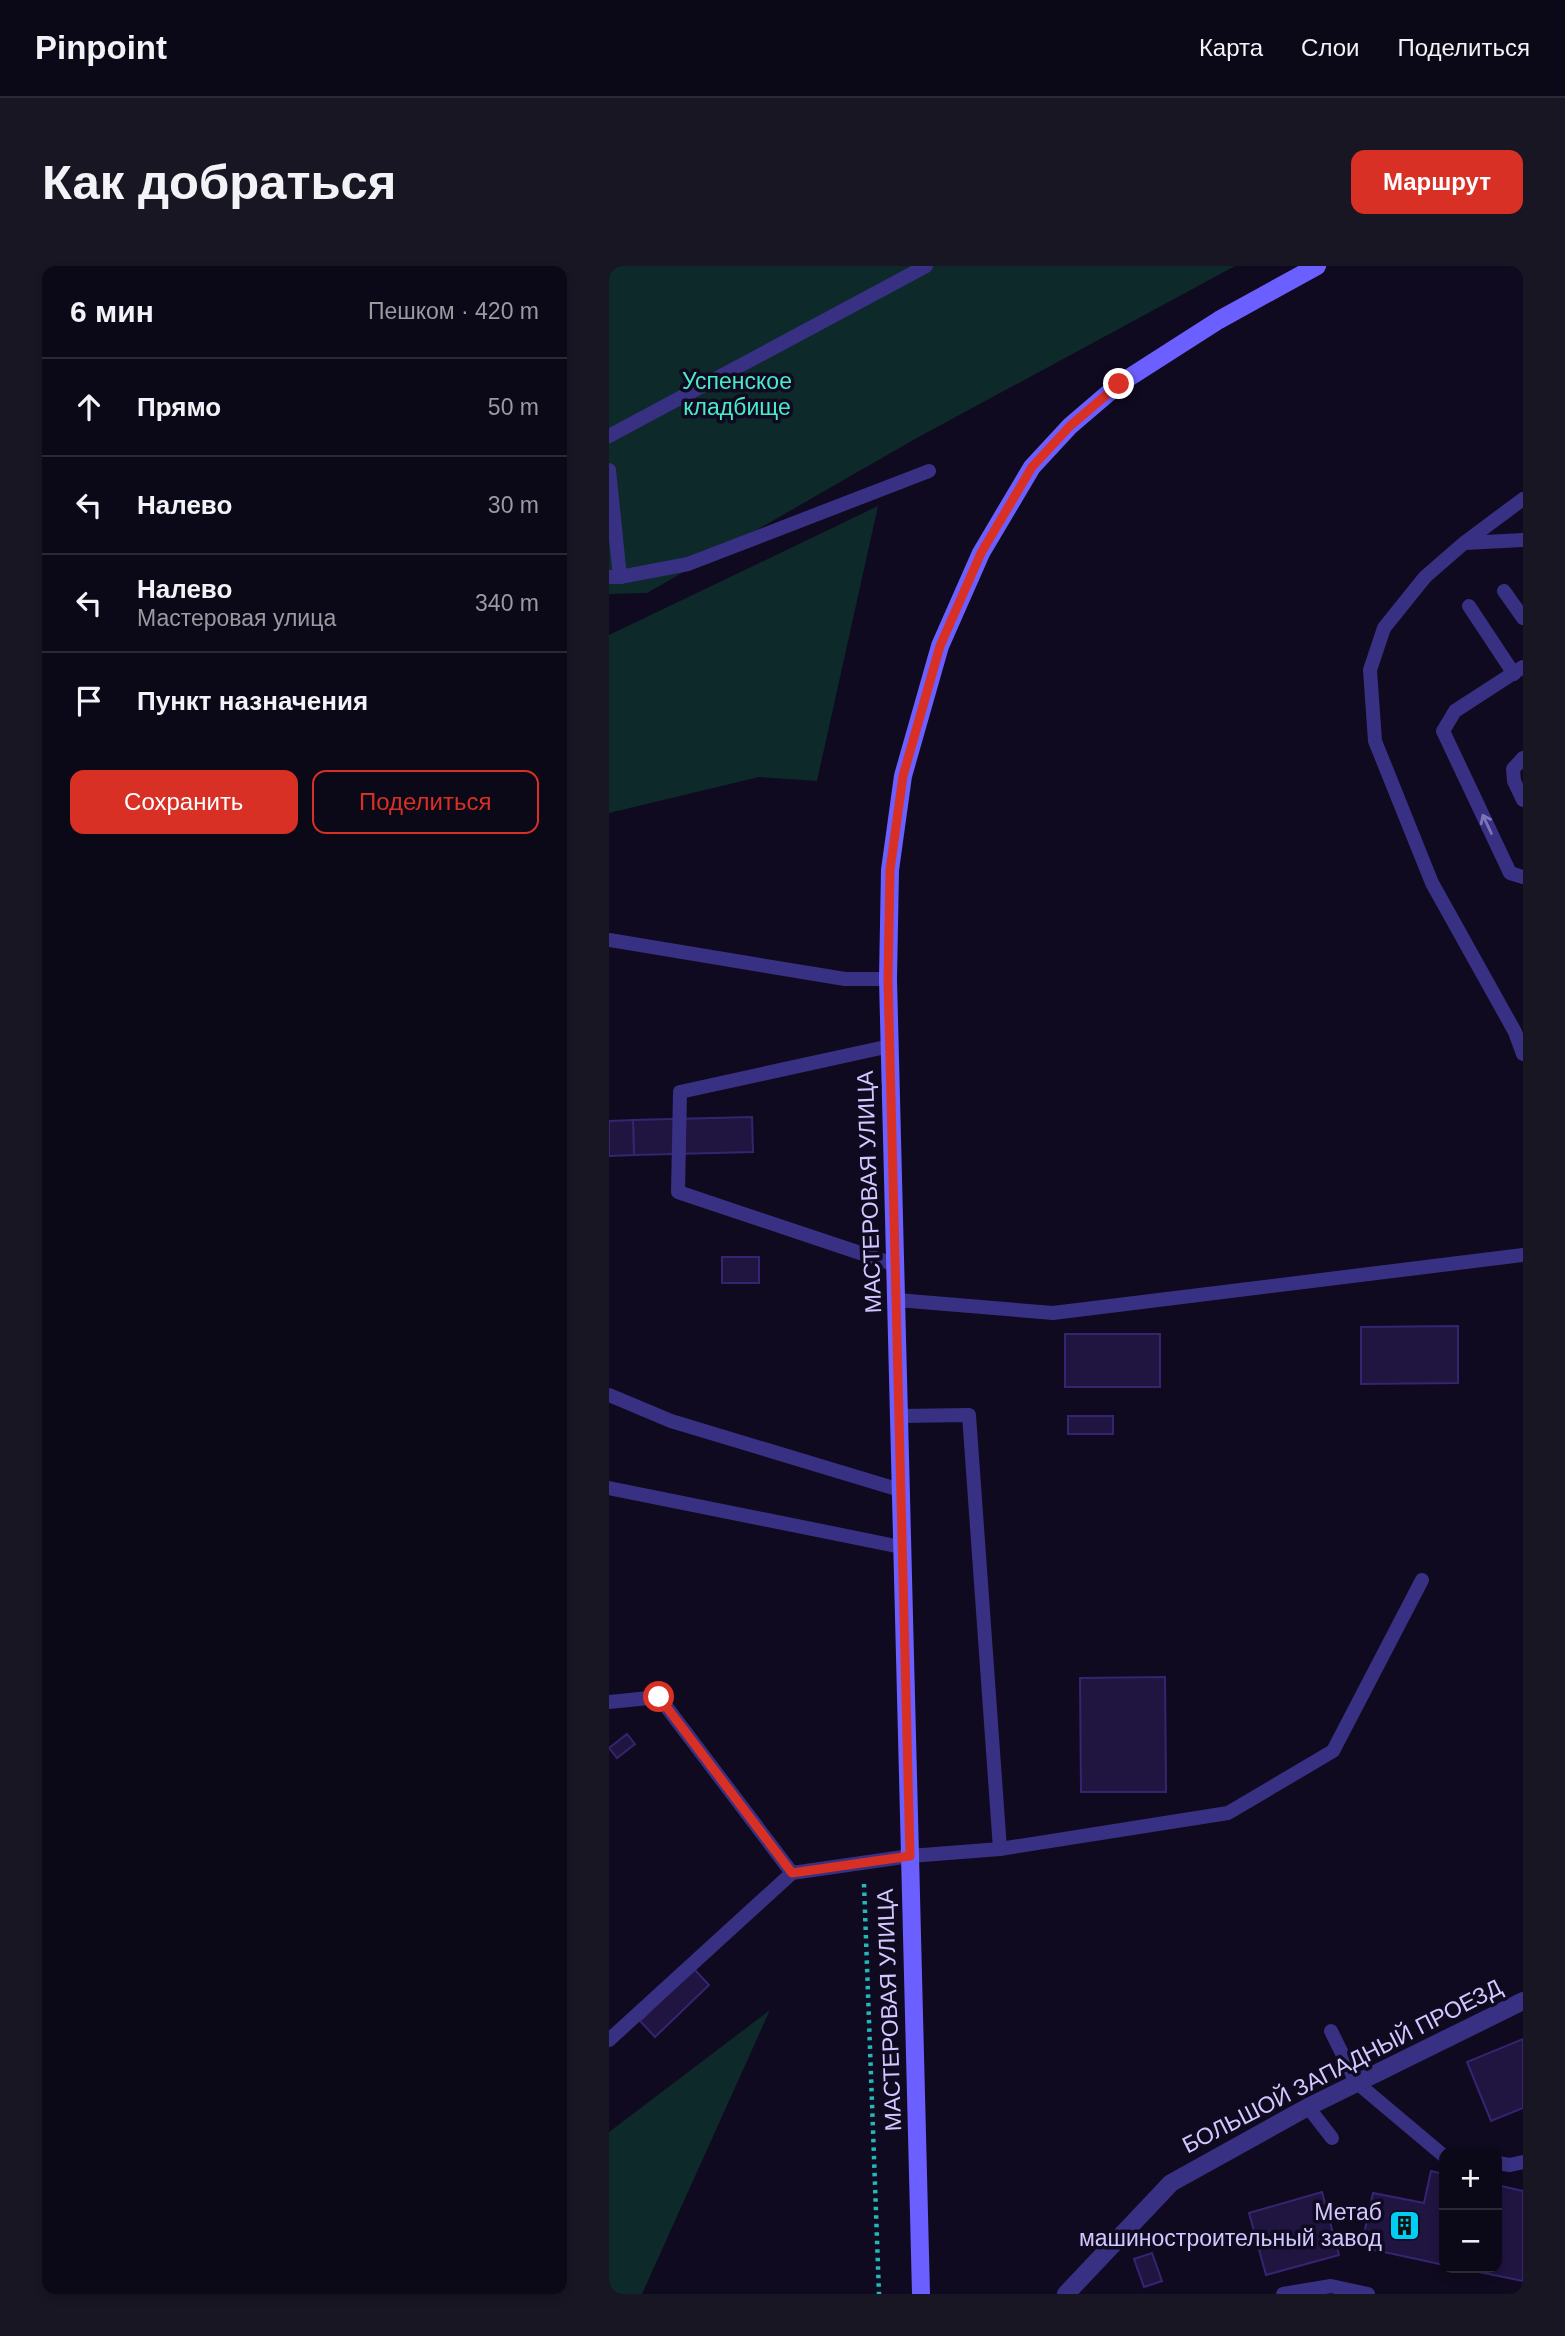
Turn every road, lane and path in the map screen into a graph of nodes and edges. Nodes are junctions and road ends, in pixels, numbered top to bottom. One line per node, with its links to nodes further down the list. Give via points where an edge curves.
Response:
1 (926, 266): 3 (lane)
2 (1317, 266): 18 (main road, МАСТЕРОВАЯ УЛИЦА, via 1219,320 1119,384 1032,467 981,553 940,646 903,776 890,870)
3 (609, 436)
4 (609, 470): 9 (lane)
5 (929, 471): 9 (lane, via 688,564)
6 (1523, 499): 8 (lane)
7 (1523, 540): 8 (lane)
8 (1464, 543): 19 (lane, via 1425,577 1384,628 1370,670 1375,741 1432,883)
9 (615, 577)
10 (1504, 591): 12 (lane)
11 (1469, 606): 13 (lane)
12 (1523, 618)
13 (1518, 670): 16 (lane, one-way to 13, via 1510,873 1443,731 1455,711)
14 (1523, 758): 15 (lane, via 1513,769)
15 (1523, 800)
16 (1523, 877)
17 (609, 940): 18 (lane, via 845,979)
18 (888, 979): 20 (main road, МАСТЕРОВАЯ УЛИЦА)
19 (1519, 1035): 21 (lane)
20 (890, 1046): 23 (main road, МАСТЕРОВАЯ УЛИЦА); 23 (lane, via 680,1092 678,1192)
21 (1523, 1054)
22 (1523, 1255): 24 (lane, via 1053,1313)
23 (896, 1265): 24 (main road, МАСТЕРОВАЯ УЛИЦА)
24 (897, 1300): 26 (main road, МАСТЕРОВАЯ УЛИЦА)
25 (609, 1395): 28 (lane, via 671,1421)
26 (900, 1416): 28 (main road, МАСТЕРОВАЯ УЛИЦА); 32 (lane, via 969,1415)
27 (609, 1488): 29 (lane)
28 (900, 1490): 29 (main road, МАСТЕРОВАЯ УЛИЦА)
29 (901, 1547): 33 (main road, МАСТЕРОВАЯ УЛИЦА)
30 (1422, 1580): 32 (lane, via 1333,1751 1228,1813)
31 (609, 1702): 35 (lane, via 659,1697)
32 (1000, 1849): 33 (lane)
33 (910, 1856): 34 (lane); 47 (main road, МАСТЕРОВАЯ УЛИЦА)
34 (863, 1863): 35 (lane); 46 (path)
35 (792, 1873): 38 (lane)
36 (1523, 2001): 39 (street, БОЛЬШОЙ ЗАПАДНЫЙ ПРОЕЗД)
37 (1331, 2031): 39 (lane)
38 (609, 2040)
39 (1356, 2082): 40 (street, БОЛЬШОЙ ЗАПАДНЫЙ ПРОЕЗД); 42 (lane)
40 (1308, 2107): 41 (lane); 48 (street, БОЛЬШОЙ ЗАПАДНЫЙ ПРОЕЗД, via 1171,2183)
41 (1332, 2138)
42 (1439, 2153)
43 (1523, 2162): 44 (lane)
44 (1502, 2164)
45 (1330, 2290): 49 (lane); 50 (lane)
46 (879, 2294)
47 (921, 2294)
48 (1066, 2294)
49 (1283, 2294)
50 (1368, 2294)

